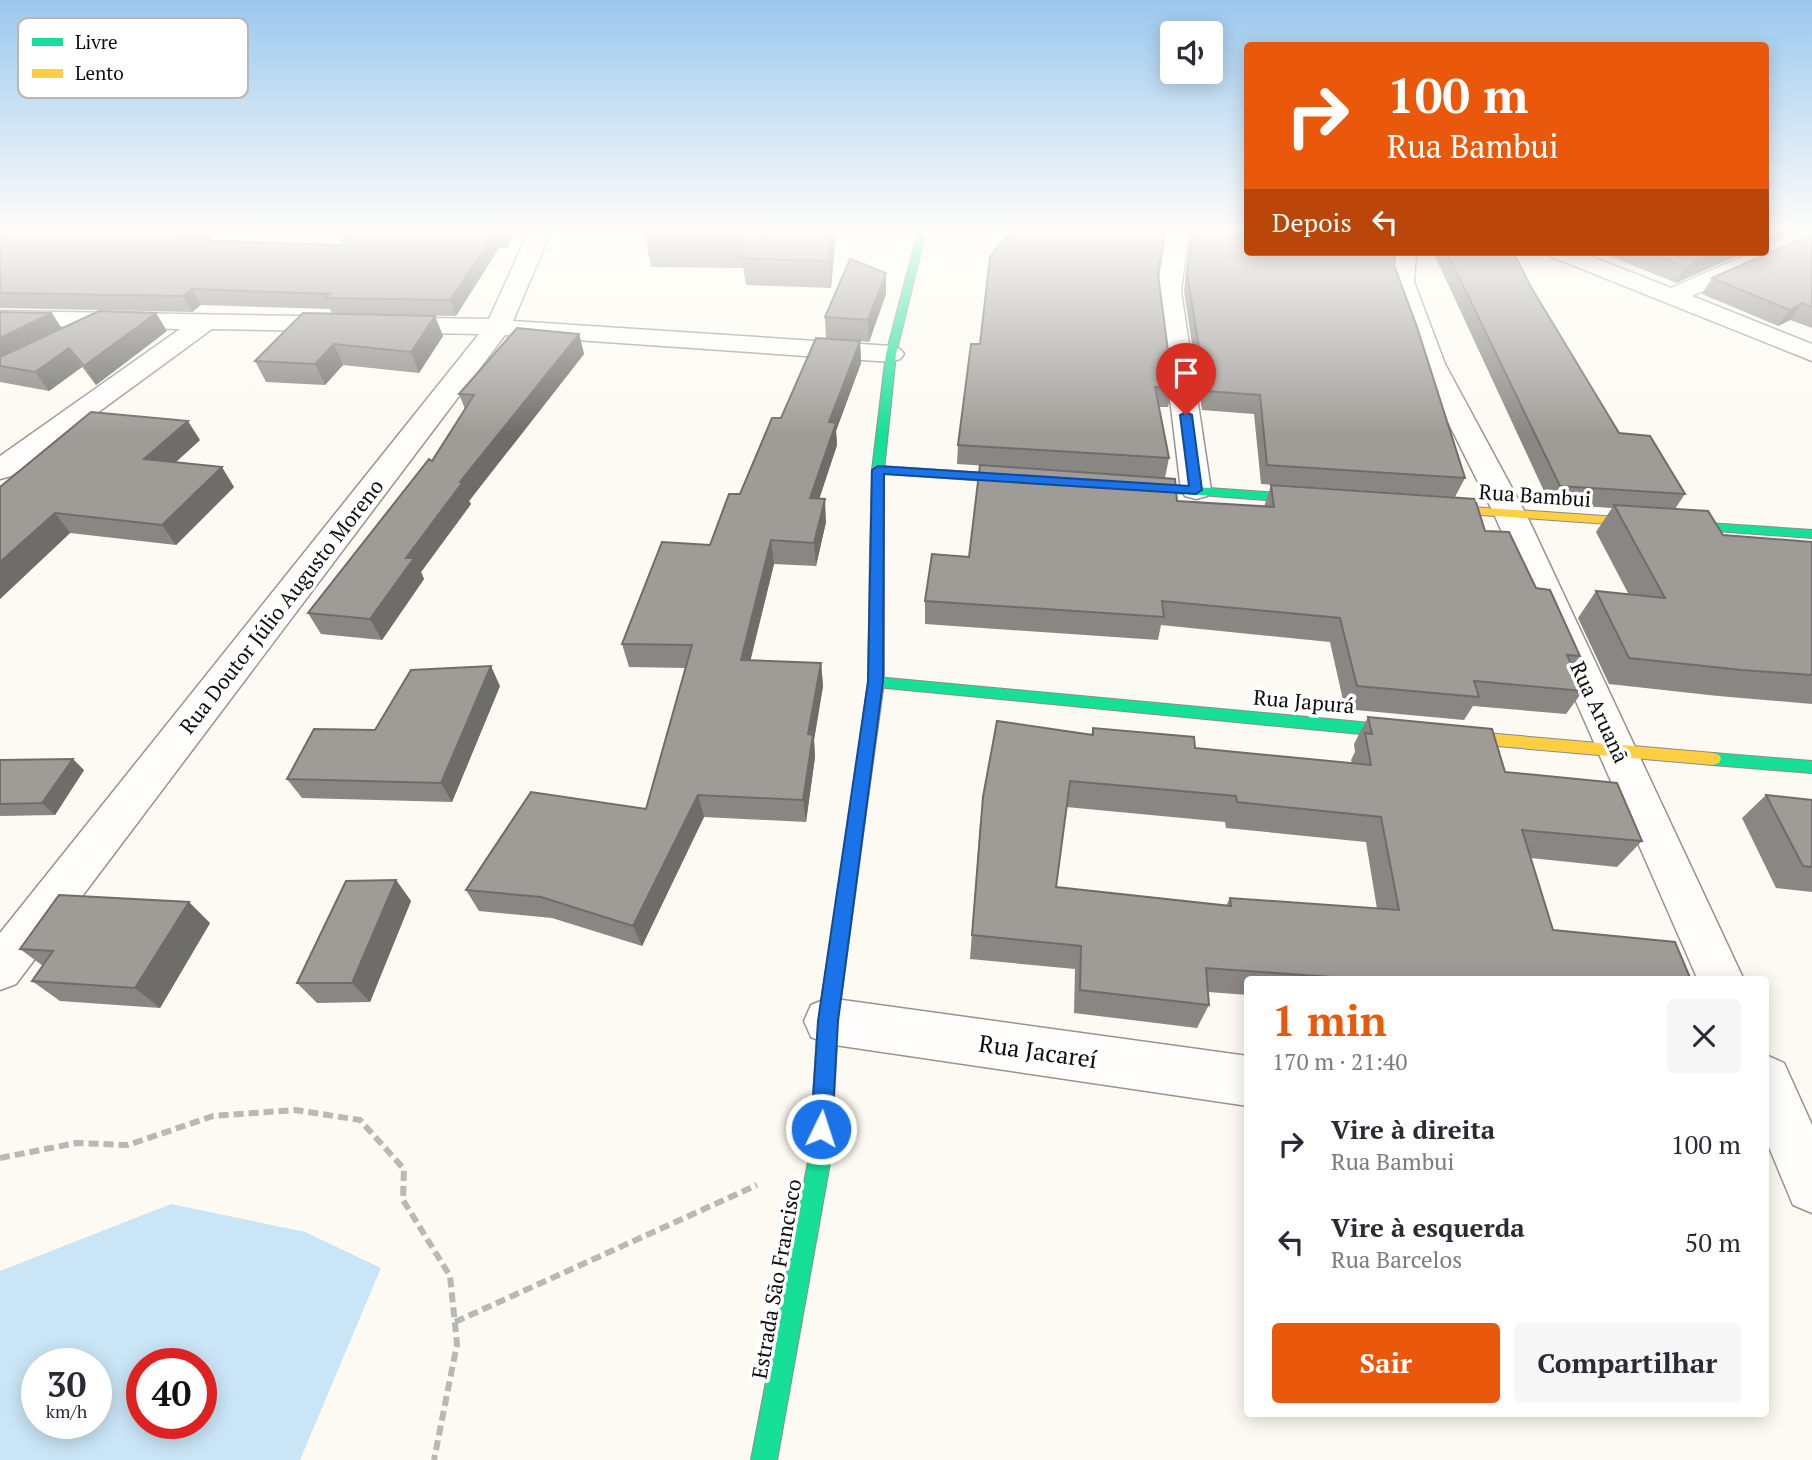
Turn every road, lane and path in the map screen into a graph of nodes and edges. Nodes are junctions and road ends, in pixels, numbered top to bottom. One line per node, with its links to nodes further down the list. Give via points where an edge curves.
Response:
1 (510, 299): 9 (street, Rua Doutor Júlio Augusto Moreno)
2 (905, 299): 12 (street, Estrada São Francisco)
3 (1170, 299): 17 (street)
4 (1408, 299): 20 (street, Rua Aruanã, via 1432,364)
5 (1681, 299): 11 (street)
6 (0, 318): 7 (street)
7 (106, 321): 8 (street); 10 (street)
8 (206, 322): 9 (street); 13 (street)
9 (498, 327): 12 (street); 25 (street, Rua Doutor Júlio Augusto Moreno)
10 (59, 344)
11 (1812, 353)
12 (891, 354): 14 (street, Estrada São Francisco)
13 (0, 470)
14 (878, 470): 15 (street); 22 (street, Estrada São Francisco)
15 (1044, 481)
16 (1113, 485): 17 (street)
17 (1196, 490): 18 (street)
18 (1332, 501)
19 (1414, 507): 20 (street, Rua Bambui)
20 (1510, 514): 21 (street, Rua Bambui); 23 (street, Rua Aruanã)
21 (1812, 534)
22 (876, 682): 23 (street, Rua Japurá); 27 (street, Estrada São Francisco)
23 (1618, 752): 24 (street, Rua Japurá); 26 (street, Rua Aruanã)
24 (1812, 767)
25 (0, 969)
26 (1719, 976)
27 (828, 1021): 28 (street, Rua Jacareí); 30 (street, Estrada São Francisco)
28 (1244, 1080)
29 (1769, 1088): 32 (street)
30 (820, 1157): 33 (path); 35 (street, Estrada São Francisco)
31 (0, 1158): 33 (path, via 76,1143 128,1145 213,1116 295,1110 360,1120 404,1169 403,1200 450,1276)
32 (1798, 1165)
33 (455, 1322): 34 (path, via 457,1344)
34 (434, 1460)
35 (764, 1460)

